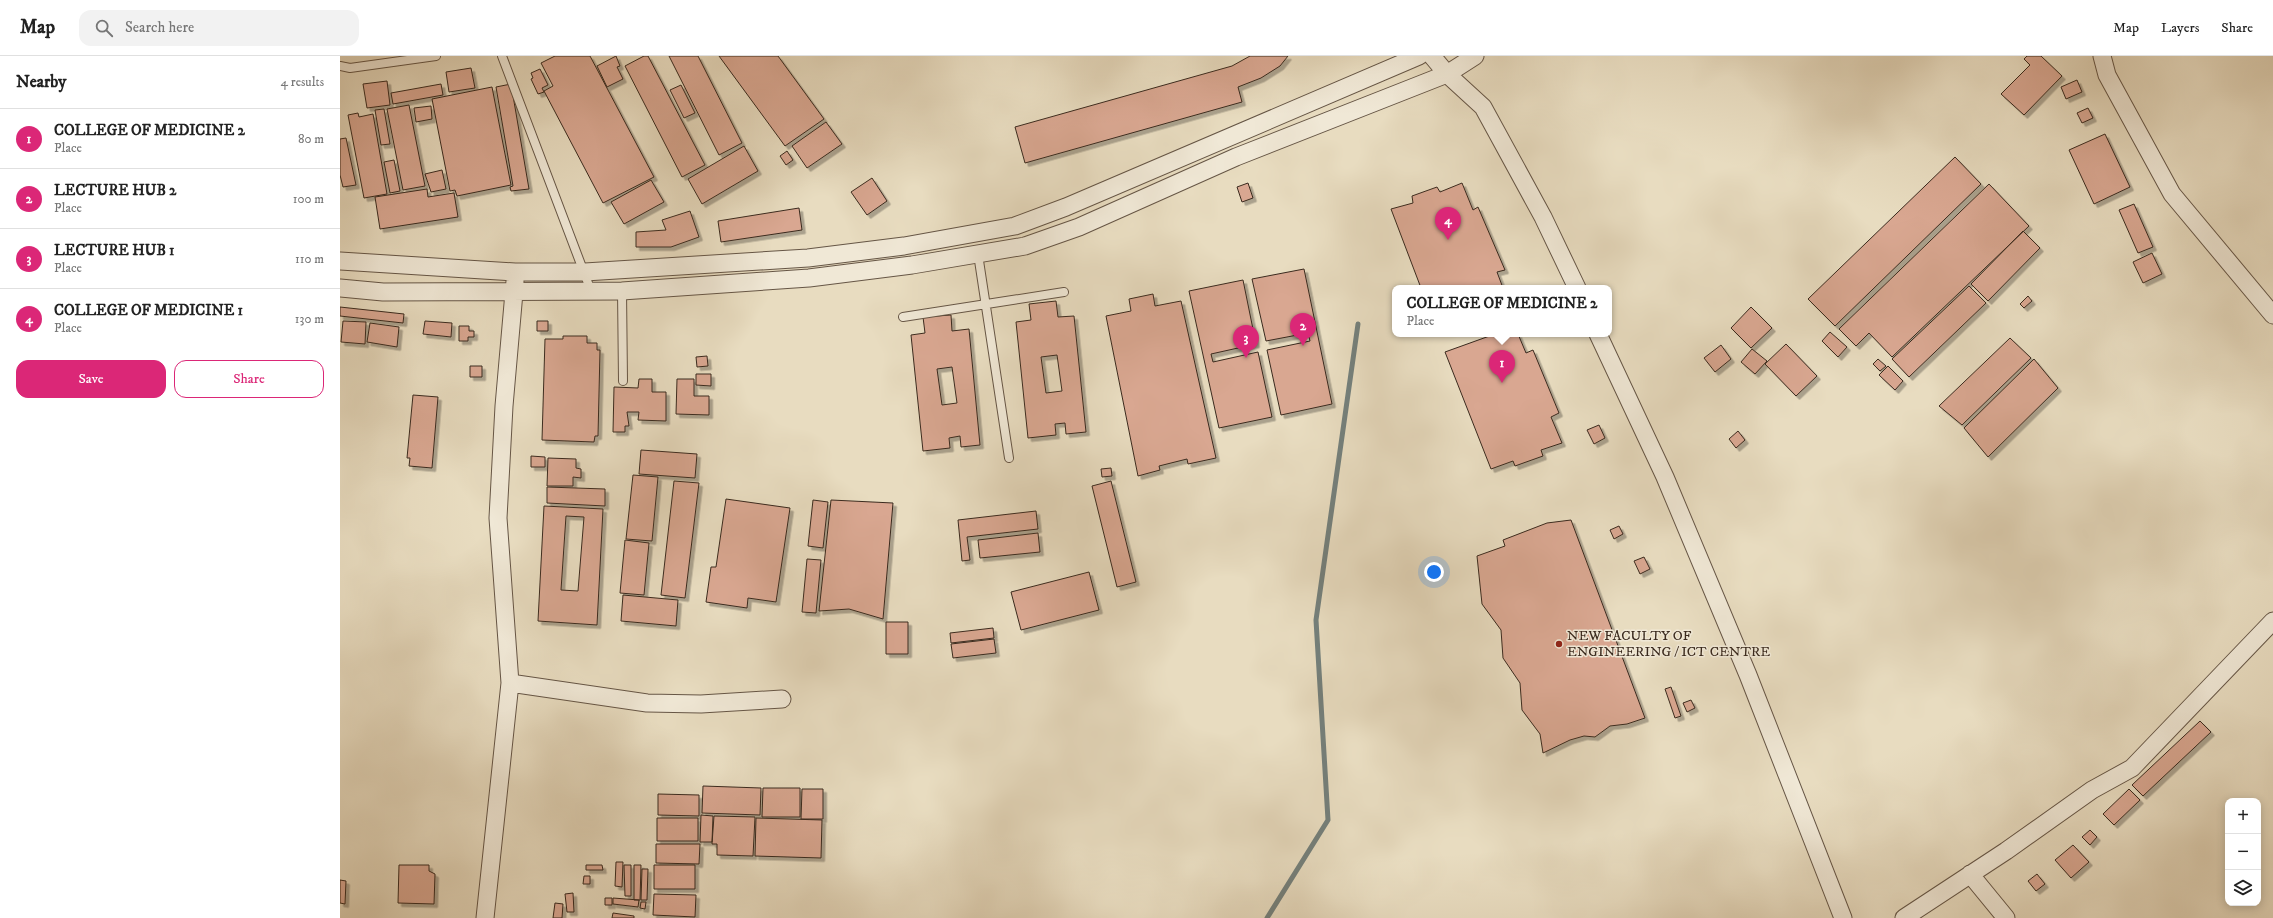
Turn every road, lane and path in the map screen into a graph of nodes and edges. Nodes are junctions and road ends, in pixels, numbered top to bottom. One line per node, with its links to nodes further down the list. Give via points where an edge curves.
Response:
1 (436, 56): 7 (lane, via 350,68)
2 (502, 56): 14 (lane)
3 (1419, 56): 9 (street, via 1066,207 1014,226)
4 (1432, 56): 8 (street)
5 (1474, 56): 8 (street)
6 (2102, 56): 22 (street, via 2107,75 2172,194)
7 (340, 66)
8 (1447, 74): 10 (street, via 1236,157 1079,227 1025,246); 15 (street, via 1483,107 1543,217)
9 (934, 240): 12 (street); 14 (street, via 808,258)
10 (978, 254): 12 (street); 21 (lane)
11 (340, 261): 13 (street)
12 (938, 261): 19 (street, via 809,278)
13 (515, 272): 14 (street); 17 (street)
14 (585, 272): 18 (lane)
15 (1576, 285)
16 (340, 288): 17 (street, via 383,292)
17 (515, 291): 18 (street); 28 (street, via 504,406 498,518)
18 (591, 291): 19 (street)
19 (622, 291): 25 (lane)
20 (1064, 292): 21 (lane)
21 (986, 305): 23 (lane); 26 (lane)
22 (2273, 315)
23 (903, 317)
24 (1599, 337): 32 (street, via 1665,477 1748,675)
25 (623, 381)
26 (1009, 458)
27 (2273, 621): 30 (street, via 2132,768 2092,790)
28 (510, 683): 29 (street, via 647,703 701,704); 31 (street)
29 (782, 699)
30 (1970, 874): 33 (street); 34 (street)
31 (485, 918)
32 (1843, 918)
33 (1904, 918)
34 (2006, 918)

